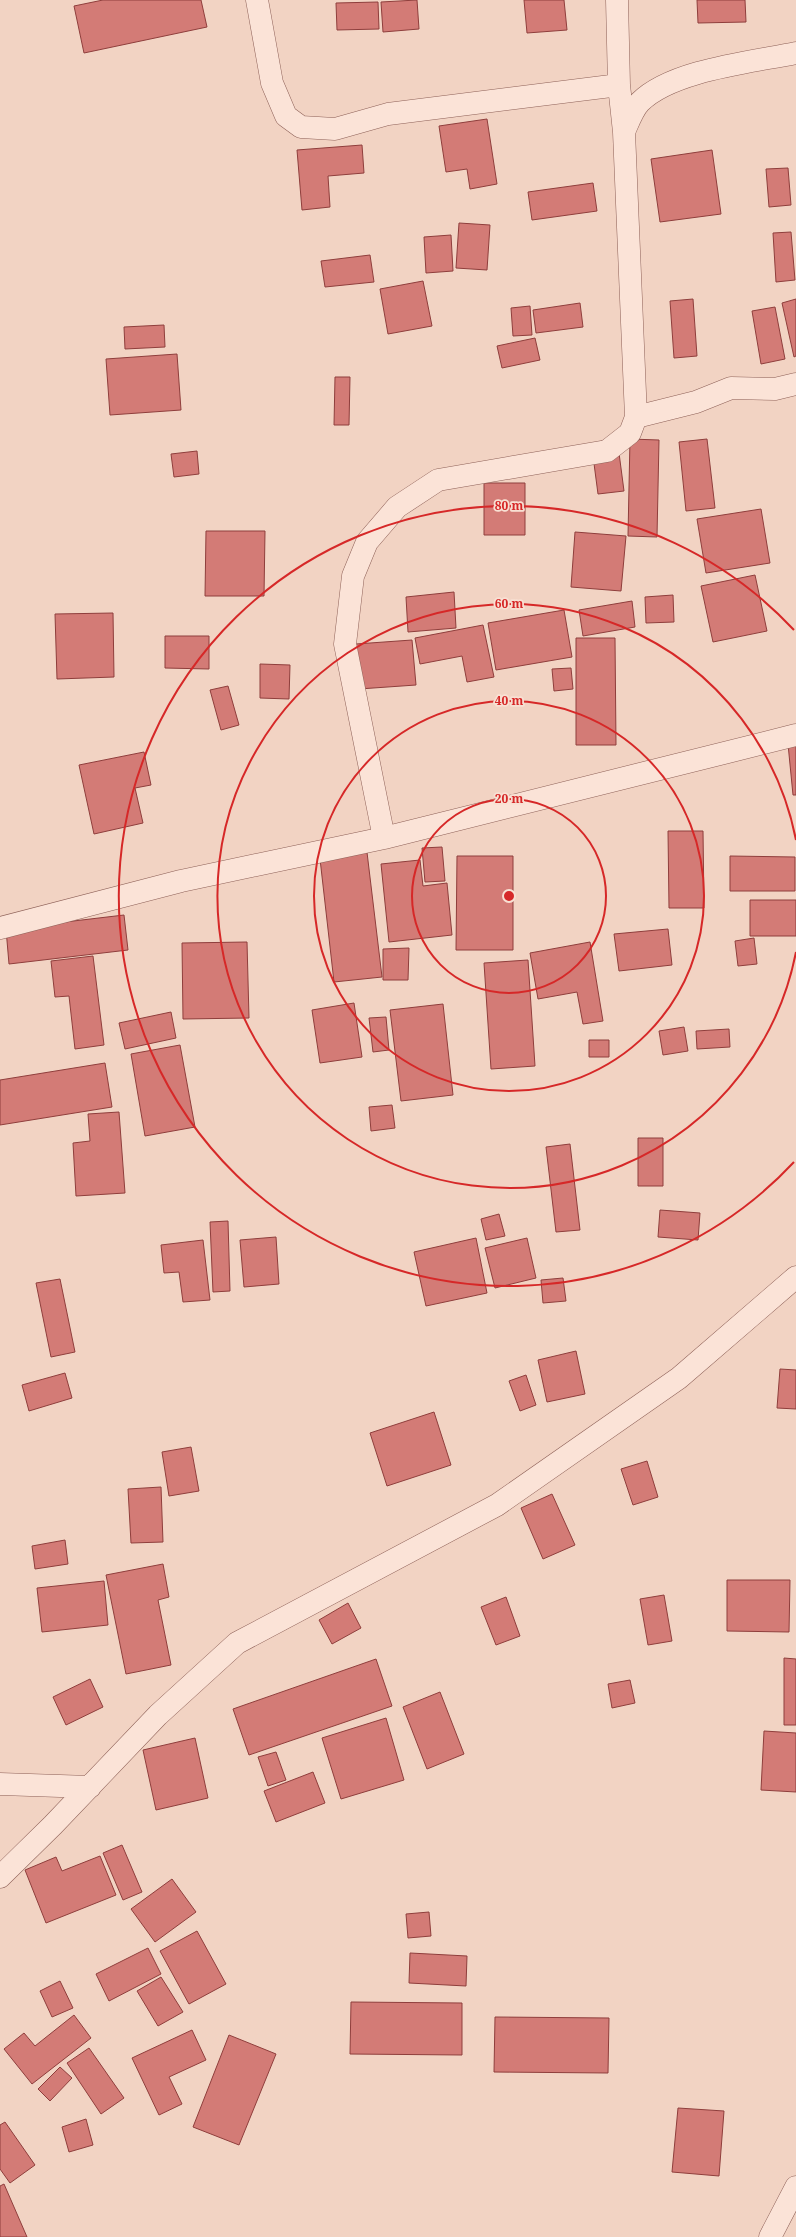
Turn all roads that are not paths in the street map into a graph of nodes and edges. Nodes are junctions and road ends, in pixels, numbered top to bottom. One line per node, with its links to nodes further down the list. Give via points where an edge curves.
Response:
1 (257, 0): 4 (street, via 272,83 286,116 301,127 335,129 388,114)
2 (617, 0): 4 (street)
3 (796, 53): 5 (street, via 706,71 664,84 639,103)
4 (619, 85): 5 (street)
5 (624, 132): 7 (street)
6 (796, 384): 7 (street, via 775,389 731,388 696,402)
7 (636, 417): 9 (street, via 630,433 607,451 438,480 397,507 367,542 353,576 345,644)
8 (796, 735): 9 (street)
9 (384, 838): 10 (street, via 181,881)
10 (0, 928)
11 (796, 1277): 13 (street, via 679,1378 497,1505 237,1643 158,1715)
12 (0, 1784): 13 (street)
13 (90, 1787): 14 (street)
14 (0, 1877)
15 (796, 2187): 16 (street)
16 (770, 2237)

